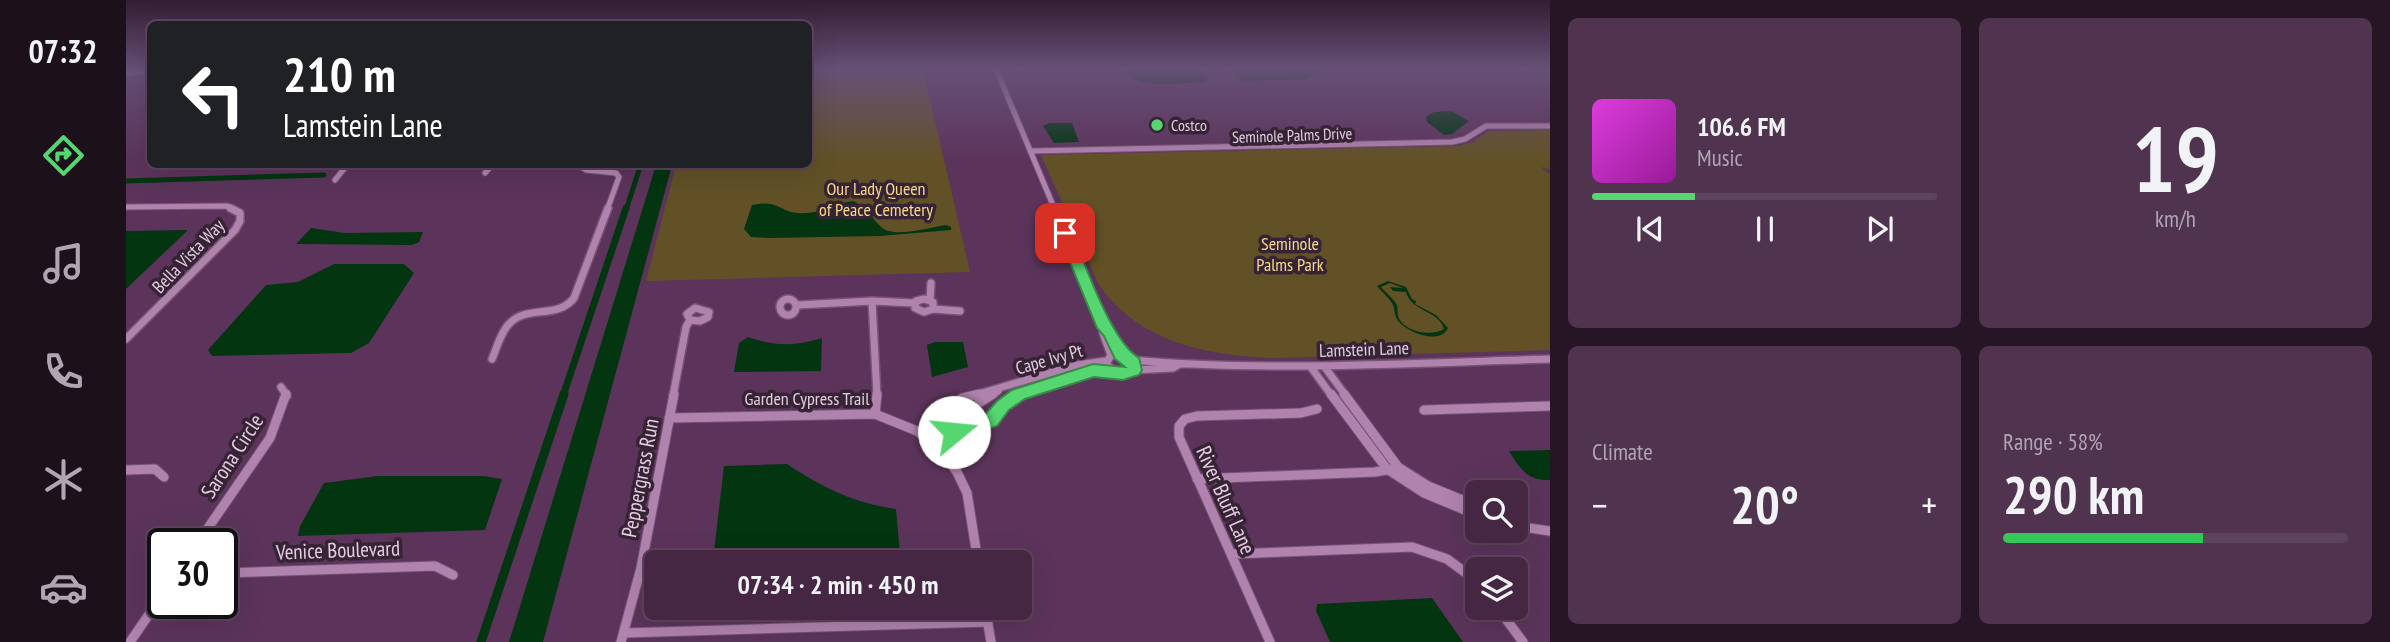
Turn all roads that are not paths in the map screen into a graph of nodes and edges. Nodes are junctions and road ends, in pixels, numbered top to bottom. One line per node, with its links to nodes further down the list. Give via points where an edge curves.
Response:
1 (1008, 99): 3 (street)
2 (1550, 126): 3 (street, Seminole Palms Drive, via 1486,127 1452,142)
3 (1030, 151): 18 (street)
4 (345, 168): 8 (street)
5 (489, 168): 7 (street)
6 (583, 168): 22 (street, via 619,177 574,298 563,309 518,316 508,324)
7 (485, 173)
8 (335, 180)
9 (126, 207): 19 (street, Bella Vista Way, via 214,204 240,213 235,230)
10 (930, 283): 11 (street)
11 (930, 300): 13 (street); 15 (street)
12 (872, 301): 13 (street); 14 (street); 37 (street, via 878,387)
13 (914, 303): 15 (street, via 920,311)
14 (798, 305)
15 (933, 309): 16 (street)
16 (960, 311)
17 (690, 320): 38 (street, Peppergrass Run)
18 (1105, 328): 20 (street); 21 (street)
19 (126, 339)
20 (1121, 355): 21 (street, Cape Ivy Pt); 24 (street)
21 (1109, 358): 29 (street); 31 (street, Cape Ivy Pt)
22 (492, 359)
23 (1550, 359): 27 (street, Lamstein Lane)
24 (1131, 360): 25 (street, Lamstein Lane); 28 (street)
25 (1178, 365): 26 (street, Lamstein Lane); 28 (street, Lamstein Lane)
26 (1310, 366): 27 (street, Lamstein Lane); 40 (street)
27 (1324, 366): 39 (street)
28 (1133, 370): 29 (street, Cape Ivy Pt)
29 (1114, 371): 42 (street, Cape Ivy Pt, via 1093,370 1018,394 991,421)
30 (281, 387): 55 (street, Sarona Circle, via 287,395 270,438)
31 (1002, 389): 32 (street, Cape Ivy Pt, via 972,394); 36 (street, Cape Ivy Pt)
32 (958, 403): 36 (street); 41 (street, Cape Ivy Pt)
33 (1550, 406): 35 (street)
34 (1317, 409): 51 (street, River Bluff Lane, via 1185,419 1178,426 1179,437)
35 (1424, 410)
36 (964, 412): 41 (street, Cape Ivy Pt); 42 (street)
37 (875, 414): 38 (street, Garden Cypress Trail); 43 (street, Garden Cypress Trail)
38 (669, 418): 66 (street, Peppergrass Run, via 641,568)
39 (1365, 423): 40 (street); 45 (street)
40 (1353, 424): 44 (street)
41 (943, 425): 43 (street, Cape Ivy Pt)
42 (974, 426): 46 (street, Cape Ivy Pt, via 954,432)
43 (926, 436): 46 (street, Garden Cypress Trail)
44 (1367, 443): 45 (street); 48 (street)
45 (1380, 443): 47 (street)
46 (936, 445): 58 (street, Garden Cypress Trail, via 957,471 967,493)
47 (1398, 467): 48 (street); 52 (street)
48 (1387, 469): 51 (street); 52 (street, via 1424,493)
49 (126, 470): 50 (street, via 155,469)
50 (164, 477)
51 (1196, 479): 59 (street, River Bluff Lane)
52 (1440, 496): 53 (street); 54 (street)
53 (1465, 503)
54 (1465, 509)
55 (208, 528)
56 (1528, 528): 57 (street)
57 (1550, 531)
58 (976, 550)
59 (1232, 554): 61 (street, via 1412,547 1447,559); 69 (street, River Bluff Lane)
60 (238, 572): 62 (street, Venice Boulevard, via 435,566)
61 (1465, 572)
62 (453, 575)
63 (147, 617): 67 (street)
64 (1507, 620): 70 (street)
65 (988, 622): 66 (street); 68 (street)
66 (622, 638)
67 (130, 642)
68 (991, 642)
69 (1270, 642)
70 (1523, 642)

